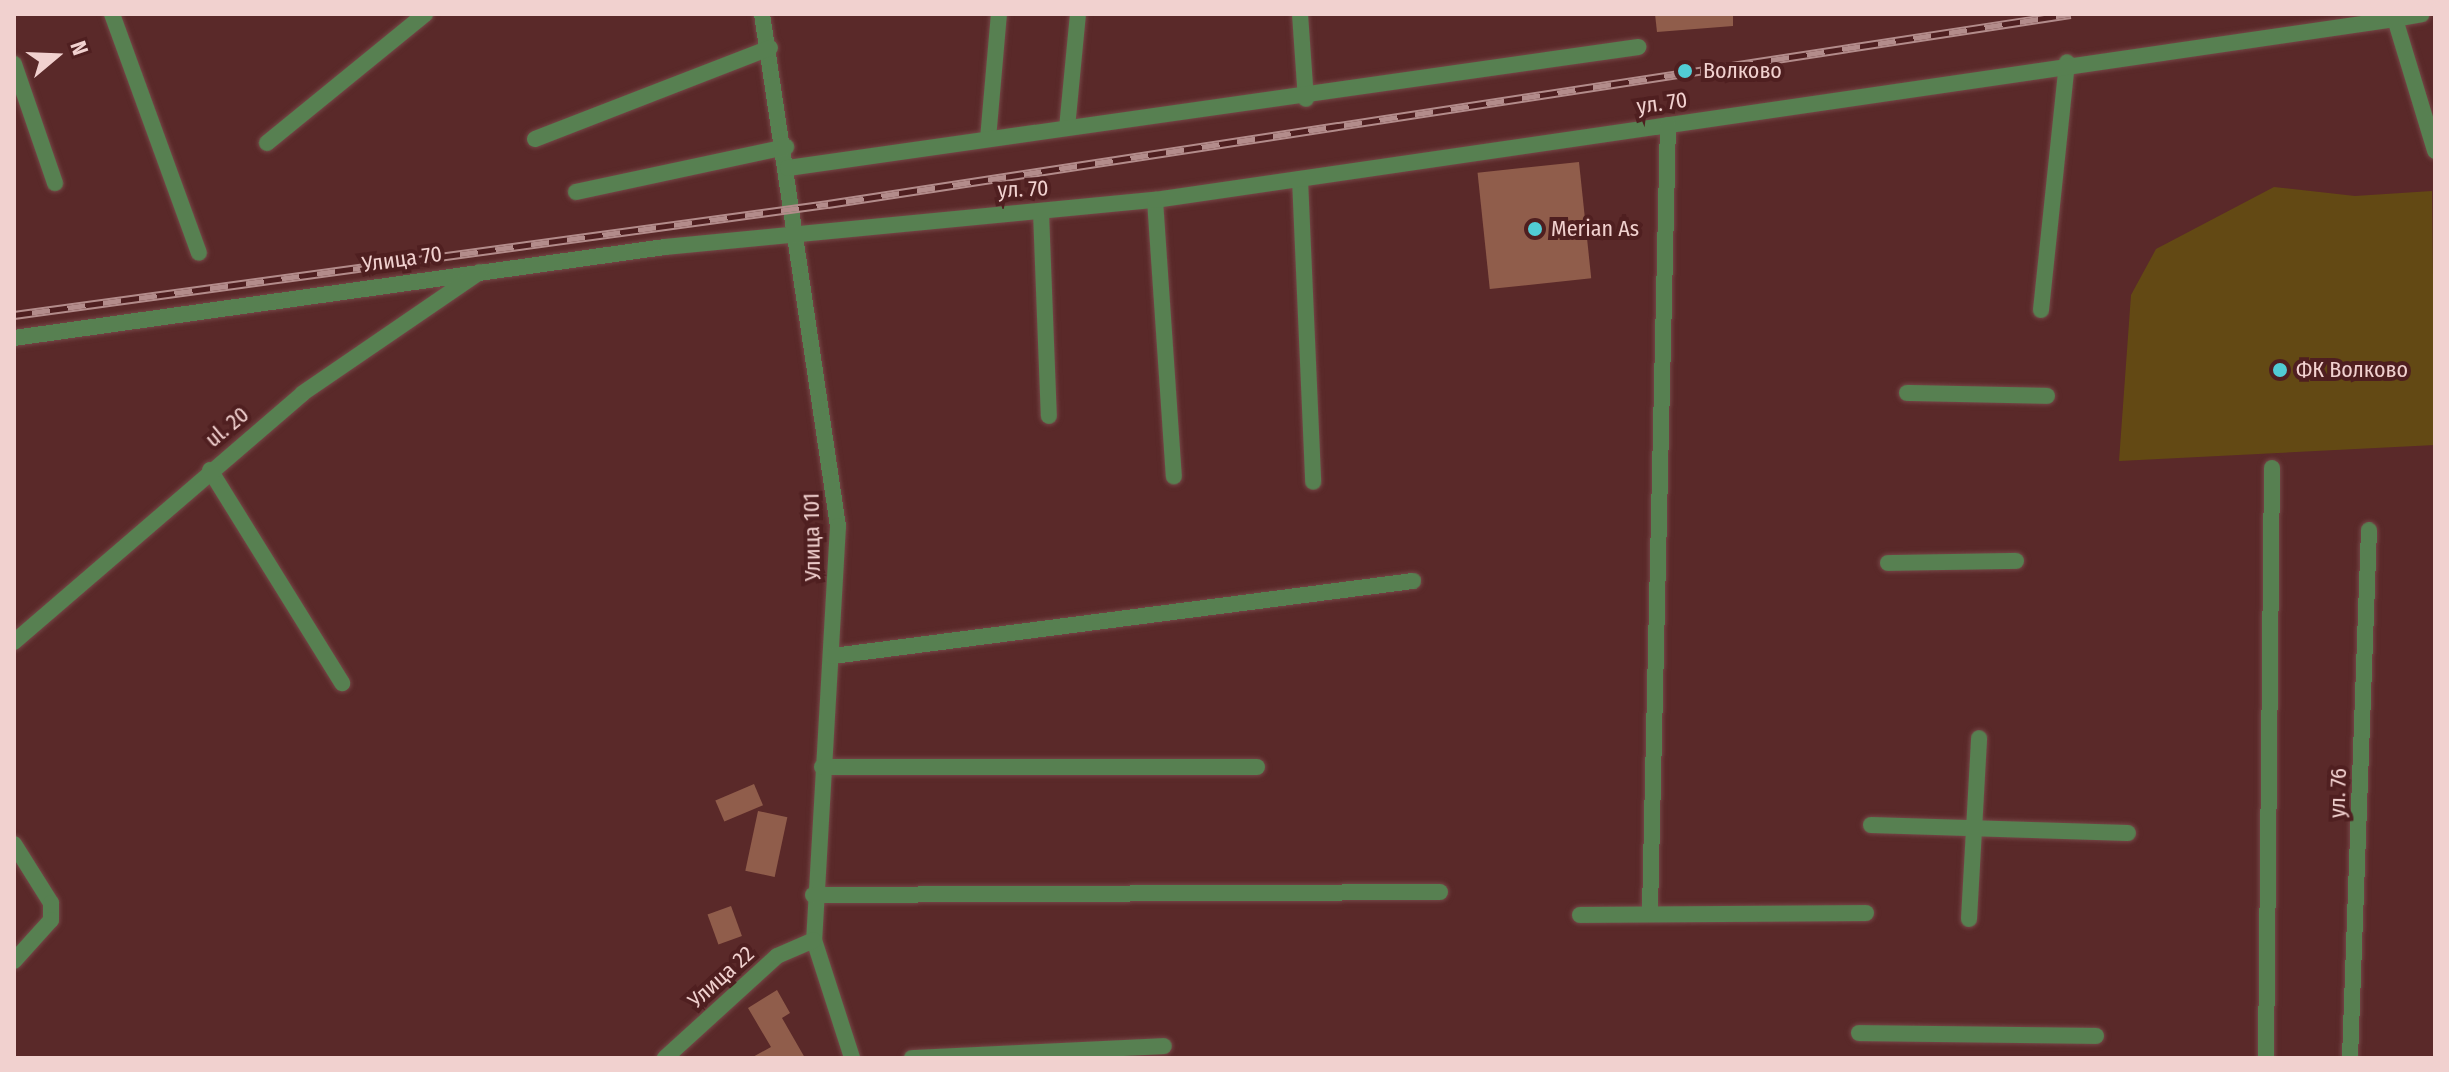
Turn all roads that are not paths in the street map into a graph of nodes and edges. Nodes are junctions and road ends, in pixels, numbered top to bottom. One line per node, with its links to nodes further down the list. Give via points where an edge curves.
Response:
1 (112, 14): 28 (street)
2 (425, 14): 18 (street)
3 (762, 14): 10 (street, Улица 101)
4 (999, 14): 17 (street)
5 (1078, 14): 15 (street)
6 (1300, 14): 13 (street)
7 (2422, 14): 8 (street, ул. 70)
8 (2395, 19): 11 (street, ул. 70); 20 (street)
9 (1638, 47): 13 (street)
10 (770, 48): 16 (street); 19 (street, Улица 101)
11 (2067, 62): 14 (street, ул. 70); 30 (street)
12 (14, 64): 23 (street)
13 (1306, 99): 15 (street)
14 (1668, 125): 22 (street, ул. 70); 55 (street)
15 (1067, 128): 17 (street)
16 (535, 139)
17 (988, 139): 21 (street)
18 (267, 143)
19 (786, 147): 21 (street, Улица 101); 24 (street)
20 (2435, 151)
21 (788, 168): 27 (street, Улица 101)
22 (1300, 179): 25 (street, ул. 70); 38 (street)
23 (55, 183)
24 (576, 192)
25 (1155, 200): 26 (street, ул. 70); 37 (street)
26 (1041, 212): 27 (street, ул. 70, via 973,212); 34 (street)
27 (798, 235): 29 (street, Улица 70); 44 (street, Улица 101, via 838,526)
28 (199, 253)
29 (485, 269): 31 (street, Улица 70); 36 (street, ul. 20, via 345,362)
30 (2041, 310)
31 (14, 338)
32 (1907, 393): 33 (street)
33 (2047, 396)
34 (1049, 416)
35 (2272, 468): 67 (street)
36 (210, 470): 43 (street, ul. 20); 45 (street)
37 (1174, 476)
38 (1313, 482)
39 (2369, 530): 68 (street, ул. 76)
40 (2016, 561): 41 (street)
41 (1888, 563)
42 (1413, 581): 44 (street)
43 (14, 642)
44 (833, 656): 47 (street, Улица 101)
45 (342, 683)
46 (1979, 738): 50 (street)
47 (822, 767): 48 (street); 54 (street, Улица 101)
48 (1257, 767)
49 (1871, 825): 50 (street)
50 (1979, 828): 51 (street); 58 (street)
51 (2128, 833)
52 (14, 844): 60 (street, via 51,903 51,920)
53 (1440, 892): 54 (street)
54 (813, 895): 59 (street, Улица 101)
55 (1650, 910): 56 (street); 57 (street)
56 (1866, 913)
57 (1580, 915)
58 (1969, 919)
59 (814, 940): 64 (street, Улица 22, via 777,956); 65 (street, Улица 101)
60 (14, 961)
61 (1859, 1033): 62 (street)
62 (2096, 1036)
63 (1164, 1046): 66 (street)
64 (665, 1058)
65 (852, 1058)
66 (912, 1058)
67 (2266, 1058)
68 (2350, 1058)

